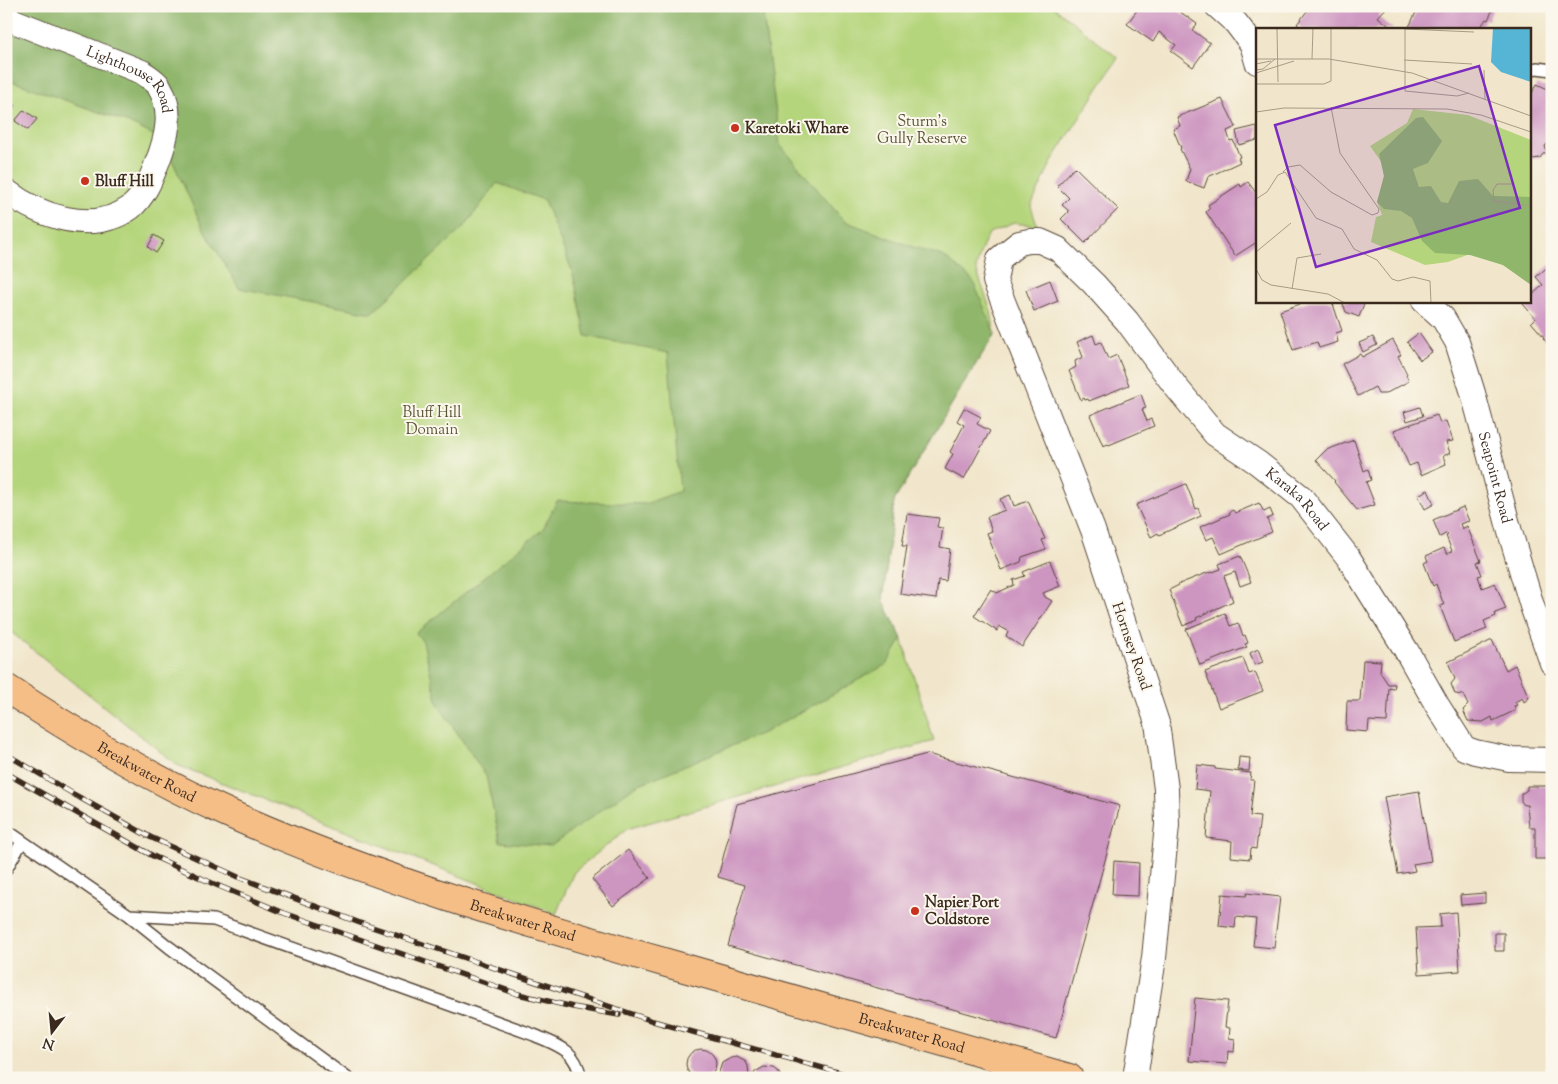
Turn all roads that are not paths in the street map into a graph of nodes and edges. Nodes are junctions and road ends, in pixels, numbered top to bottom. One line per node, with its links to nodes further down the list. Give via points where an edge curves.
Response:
1 (1217, 6): 3 (street, via 1252,44)
2 (6, 18): 6 (street, Lighthouse Road, via 142,72 158,85 166,102 168,123 165,144 150,182 130,207 112,217 92,223 58,217 18,200)
3 (1256, 58)
4 (1530, 70): 5 (lane)
5 (1552, 70)
6 (6, 191)
7 (1019, 243): 11 (street, Karaka Road, via 1040,241 1058,249 1127,321 1215,434 1301,497 1348,557 1464,748 1509,759); 19 (street, Hornsey Road, via 999,259 995,281 1094,530 1158,723 1162,751 1167,825 1154,958)
8 (1425, 302): 9 (street, Seapoint Road, via 1442,318 1457,342 1529,597)
9 (1552, 663)
10 (6, 688): 18 (highway, Breakwater Road, via 84,738 154,777 230,814 356,864 544,928)
11 (1552, 760)
12 (6, 830): 13 (lane)
13 (22, 842): 14 (lane); 15 (lane)
14 (6, 869)
15 (129, 915): 16 (lane); 17 (lane, via 214,920 534,1035 562,1048 576,1060)
16 (347, 1078)
17 (581, 1078)
18 (1069, 1078)
19 (1135, 1078)

